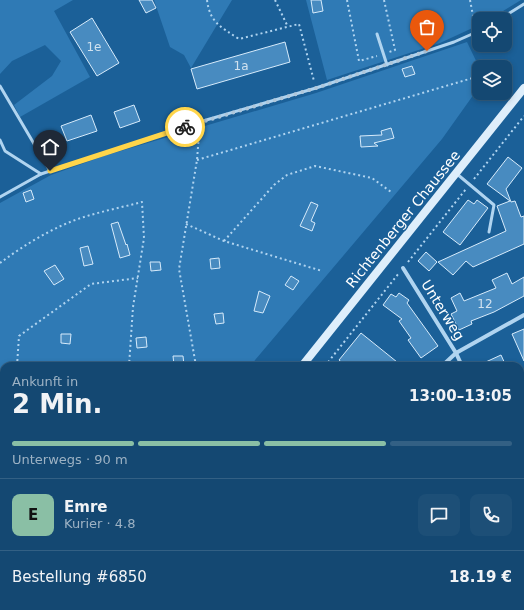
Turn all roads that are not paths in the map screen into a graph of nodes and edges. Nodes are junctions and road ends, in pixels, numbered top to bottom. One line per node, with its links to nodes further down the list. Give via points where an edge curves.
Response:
1 (524, 4): 2 (lane)
2 (511, 12)
3 (377, 34): 5 (lane)
4 (472, 34): 5 (lane)
5 (387, 65): 9 (lane)
6 (0, 86): 9 (lane)
7 (524, 88): 10 (street, Richtenberger Chaussee)
8 (0, 140): 11 (lane, via 5,151)
9 (50, 171): 11 (lane)
10 (456, 173): 13 (lane, via 494,205); 17 (street, Richtenberger Chaussee)
11 (41, 174): 12 (lane)
12 (0, 197)
13 (489, 232)
14 (403, 268): 16 (street, Unterweg)
15 (524, 315): 16 (street)
16 (456, 353): 18 (street); 19 (street, Unterweg)
17 (305, 362)
18 (446, 362)
19 (460, 362)

